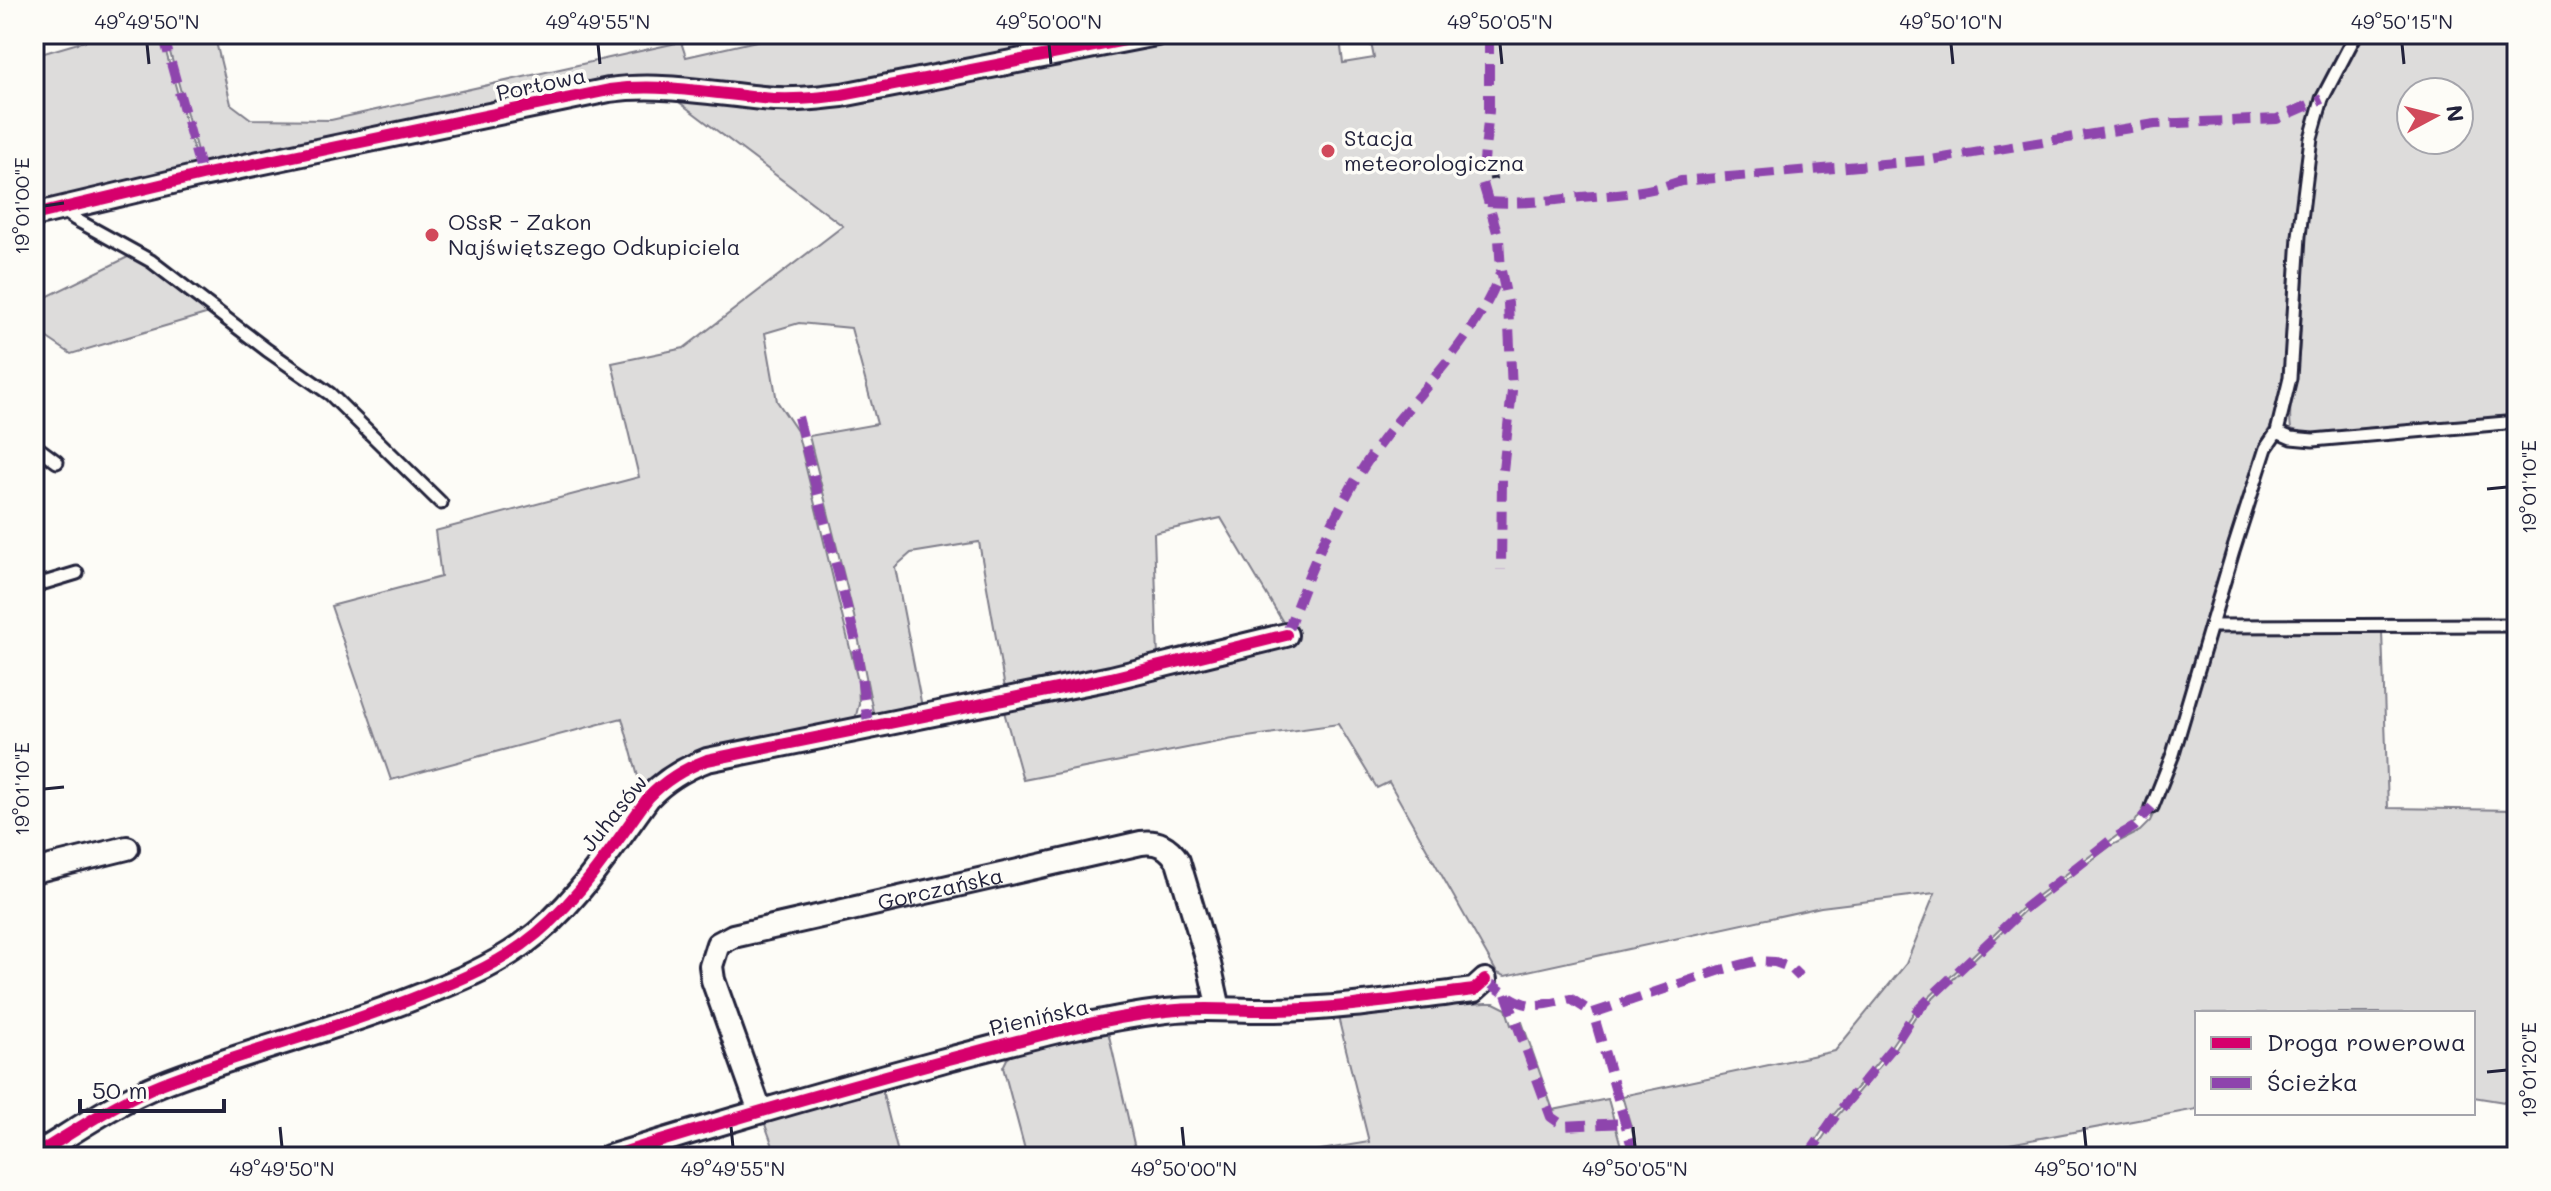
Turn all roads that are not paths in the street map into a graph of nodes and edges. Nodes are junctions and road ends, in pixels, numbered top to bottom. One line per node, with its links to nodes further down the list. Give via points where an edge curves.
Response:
1 (1156, 34): 3 (street, Portowa, via 809,99 666,87 609,90)
2 (2356, 34): 6 (lane, via 2322,99 2311,138 2290,378)
3 (61, 209): 4 (street, Portowa); 9 (lane, via 151,261 330,394)
4 (34, 215)
5 (2517, 422): 6 (lane, via 2313,440)
6 (2277, 432): 13 (lane, via 2266,448)
7 (34, 445): 8 (lane)
8 (57, 462)
9 (441, 503)
10 (77, 573): 11 (lane)
11 (34, 586)
12 (2517, 625): 13 (lane)
13 (2211, 626): 15 (lane)
14 (1286, 635): 21 (street, Juhasów, via 690,767 648,798 562,910 495,962 378,1012 158,1085)
15 (2152, 807)
16 (127, 848): 17 (street)
17 (34, 871)
18 (1485, 980): 19 (street, Pienińska, via 1474,990 1353,1004)
19 (1219, 1009): 20 (street, Pienińska, via 1166,1010 1114,1020); 20 (street, Gorczańska, via 1178,861 1168,848 1141,843 1050,862 733,936 718,944 713,980)
20 (760, 1111): 22 (street, Pienińska)
21 (34, 1156)
22 (609, 1157)

